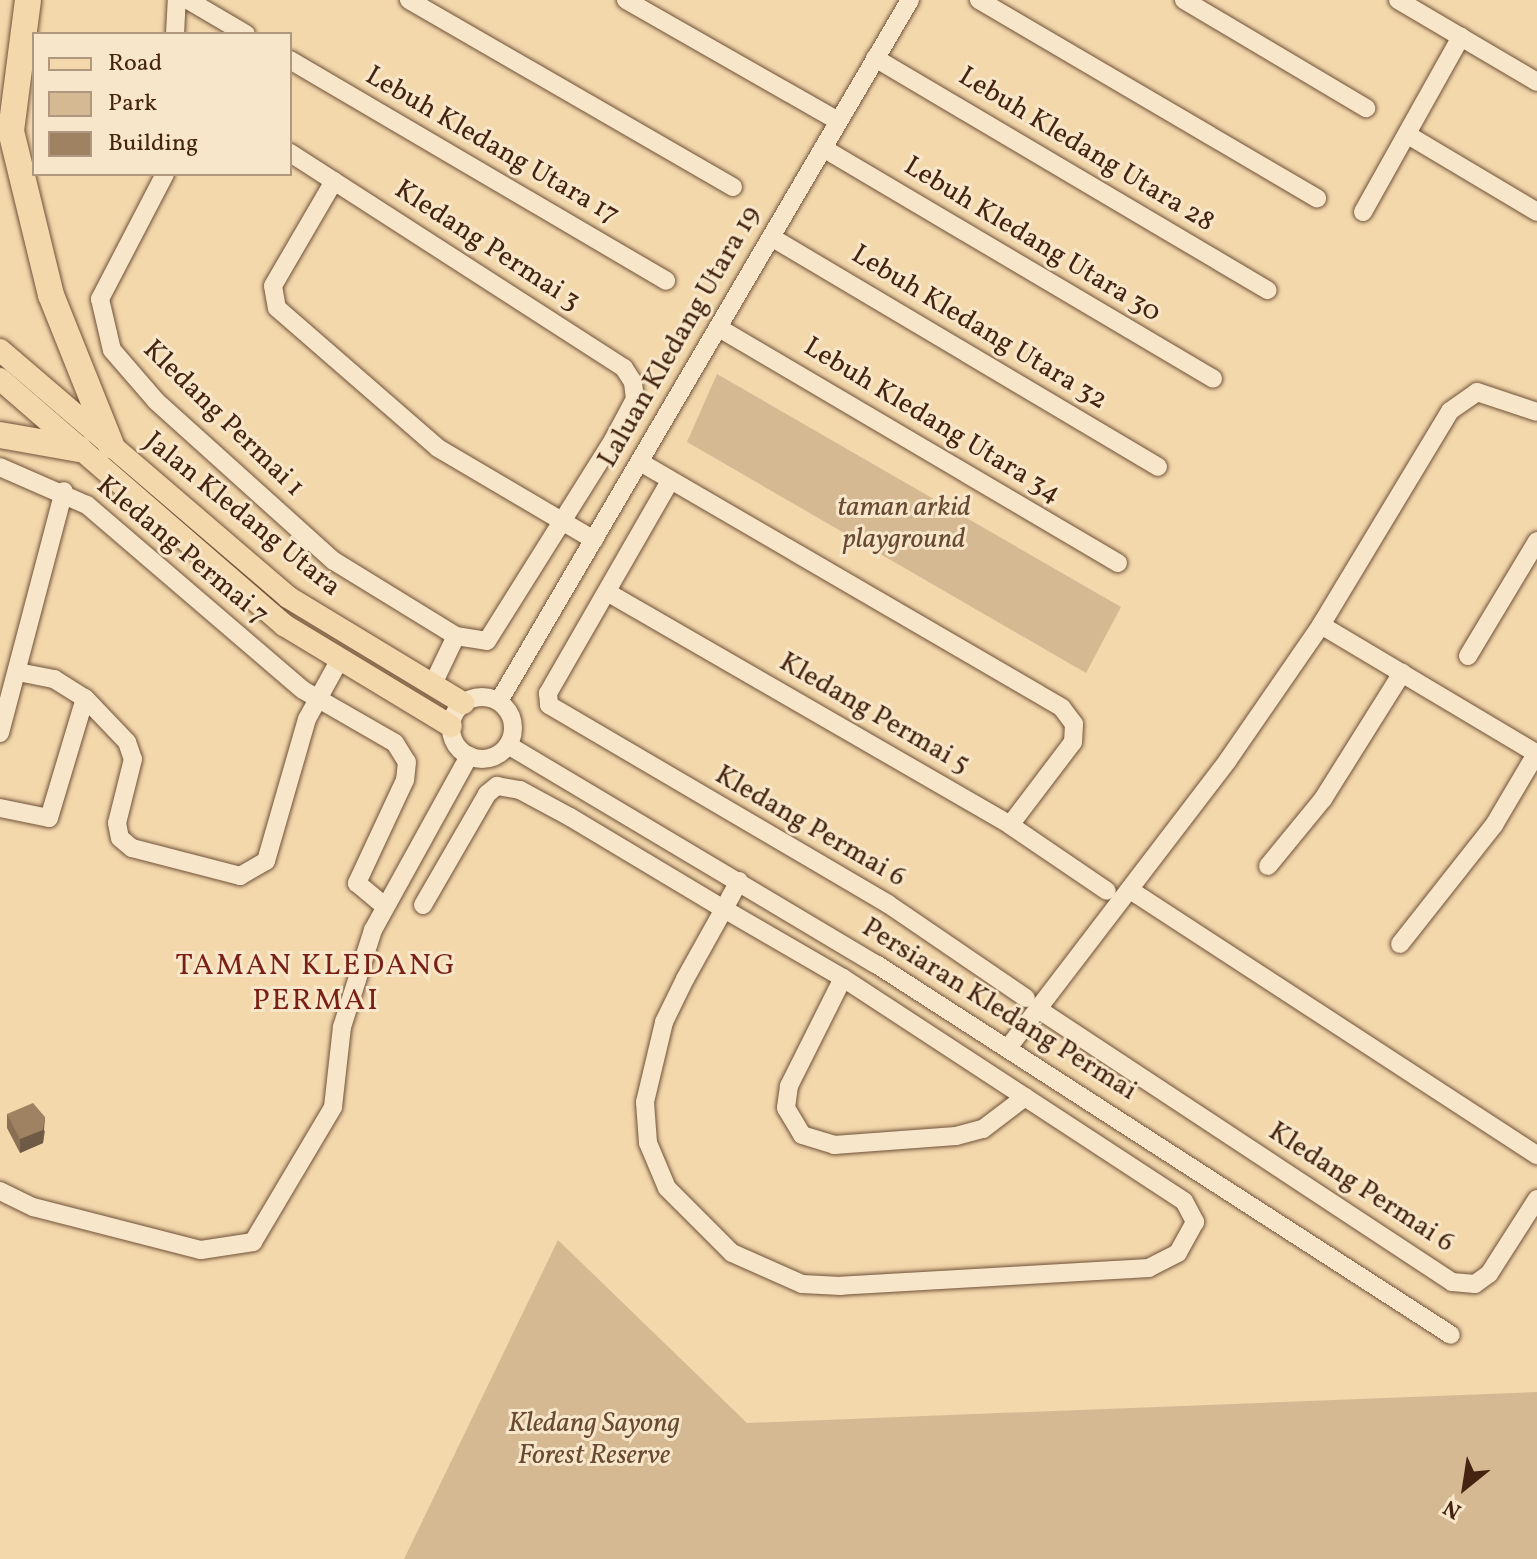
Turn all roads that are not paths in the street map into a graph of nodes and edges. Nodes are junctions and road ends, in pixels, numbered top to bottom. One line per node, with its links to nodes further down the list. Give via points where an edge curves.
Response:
1 (28, 0): 36 (highway, via 11,131 51,295)
2 (177, 0): 10 (street)
3 (188, 0): 11 (street)
4 (409, 0): 23 (street)
5 (626, 0): 17 (street)
6 (910, 0): 13 (street, Laluan Kledang Utara 19)
7 (979, 0): 24 (street)
8 (1184, 0): 16 (street)
9 (1398, 0): 12 (street)
10 (175, 32)
11 (243, 32)
12 (1461, 37): 15 (street); 18 (street)
13 (875, 58): 17 (street, Laluan Kledang Utara 19); 29 (street, Lebuh Kledang Utara 28)
14 (292, 61): 28 (street, Lebuh Kledang Utara 17)
15 (1537, 82)
16 (1366, 108)
17 (838, 121): 19 (street, Laluan Kledang Utara 19)
18 (1408, 135): 25 (street); 26 (street)
19 (823, 148): 27 (street, Laluan Kledang Utara 19); 33 (street, Lebuh Kledang Utara 30)
20 (292, 154): 22 (street, Kledang Permai 3)
21 (164, 176): 49 (street, Kledang Permai 1, via 100,299 112,350 156,401 315,546)
22 (334, 181): 43 (street, via 273,286 277,308 438,448); 43 (street, Kledang Permai 3, via 624,368 635,399)
23 (733, 187)
24 (1317, 198)
25 (1363, 212)
26 (1537, 212)
27 (771, 237): 30 (street, Laluan Kledang Utara 19); 40 (street, Lebuh Kledang Utara 32)
28 (666, 281)
29 (1268, 290)
30 (719, 328): 38 (street, Laluan Kledang Utara 19); 46 (street, Lebuh Kledang Utara 34)
31 (0, 350): 36 (main road, Jalan Kledang Utara)
32 (0, 379): 37 (main road, Jalan Kledang Utara)
33 (1213, 379)
34 (1537, 412): 48 (street, via 1495,393 1459,400)
35 (0, 435): 37 (highway)
36 (111, 445): 54 (main road, Jalan Kledang Utara, via 288,597)
37 (79, 449): 51 (main road, Jalan Kledang Utara, via 284,625)
38 (640, 462): 41 (street); 44 (street, Laluan Kledang Utara 19)
39 (0, 467): 42 (street, Kledang Permai 7)
40 (1158, 467)
41 (670, 481): 47 (street); 65 (street, via 1062,708 1074,724 1073,742)
42 (64, 491): 52 (street); 56 (street, Kledang Permai 7, via 116,526)
43 (563, 523): 44 (street); 49 (street, via 497,635 474,644)
44 (594, 540): 57 (street, Laluan Kledang Utara 19)
45 (1537, 541): 50 (street)
46 (1118, 563)
47 (607, 592): 65 (street, Kledang Permai 5); 75 (street, Kledang Permai 6, via 548,693 558,717 888,904)
48 (1321, 625): 53 (street); 68 (street)
49 (456, 636): 54 (street)
50 (1468, 656)
51 (339, 661): 56 (street); 59 (main road, Jalan Kledang Utara)
52 (18, 672): 55 (street, via 54,679); 60 (street)
53 (1402, 673): 62 (street); 66 (street, via 1323,799)
54 (432, 686): 58 (main road, Jalan Kledang Utara)
55 (85, 698): 56 (street, via 127,742 133,759 117,823 120,838 132,848 240,876 266,861); 64 (street, via 49,818)
56 (317, 699): 71 (street, Kledang Permai 7, via 373,727 407,762 396,804 359,867 362,895)
57 (499, 701): 58 (street); 61 (street, via 513,721)
58 (463, 703): 59 (street)
59 (451, 726): 63 (street)
60 (0, 733)
61 (508, 745): 63 (street, via 486,759); 67 (street, Persiaran Kledang Permai)
62 (1536, 754): 73 (street, via 1494,825)
63 (469, 756): 71 (street)
64 (0, 808)
65 (1010, 825): 69 (street, Kledang Permai 5)
66 (1268, 866)
67 (739, 881): 72 (street); 76 (street, Persiaran Kledang Permai)
68 (1130, 890): 75 (street); 78 (street)
69 (1107, 891)
70 (423, 905): 72 (street, via 487,794 508,785)
71 (384, 906): 79 (street, via 345,1013 333,1107 253,1242 201,1250 33,1207)
72 (724, 909): 74 (street); 77 (street, via 664,1022 645,1102 648,1143 667,1188 732,1253 802,1284 841,1286 1149,1268 1178,1253 1195,1222 1184,1201)
73 (1400, 944)
74 (843, 978): 77 (street); 77 (street, via 789,1086 786,1108 802,1135 834,1145 956,1136 983,1129)
75 (1032, 1003): 76 (street); 80 (street, Kledang Permai 6, via 1452,1282 1475,1284 1489,1274)
76 (1008, 1048): 81 (street, Persiaran Kledang Permai)
77 (1025, 1097)
78 (1537, 1155)
79 (0, 1191)
80 (1537, 1199)
81 (1451, 1335)

